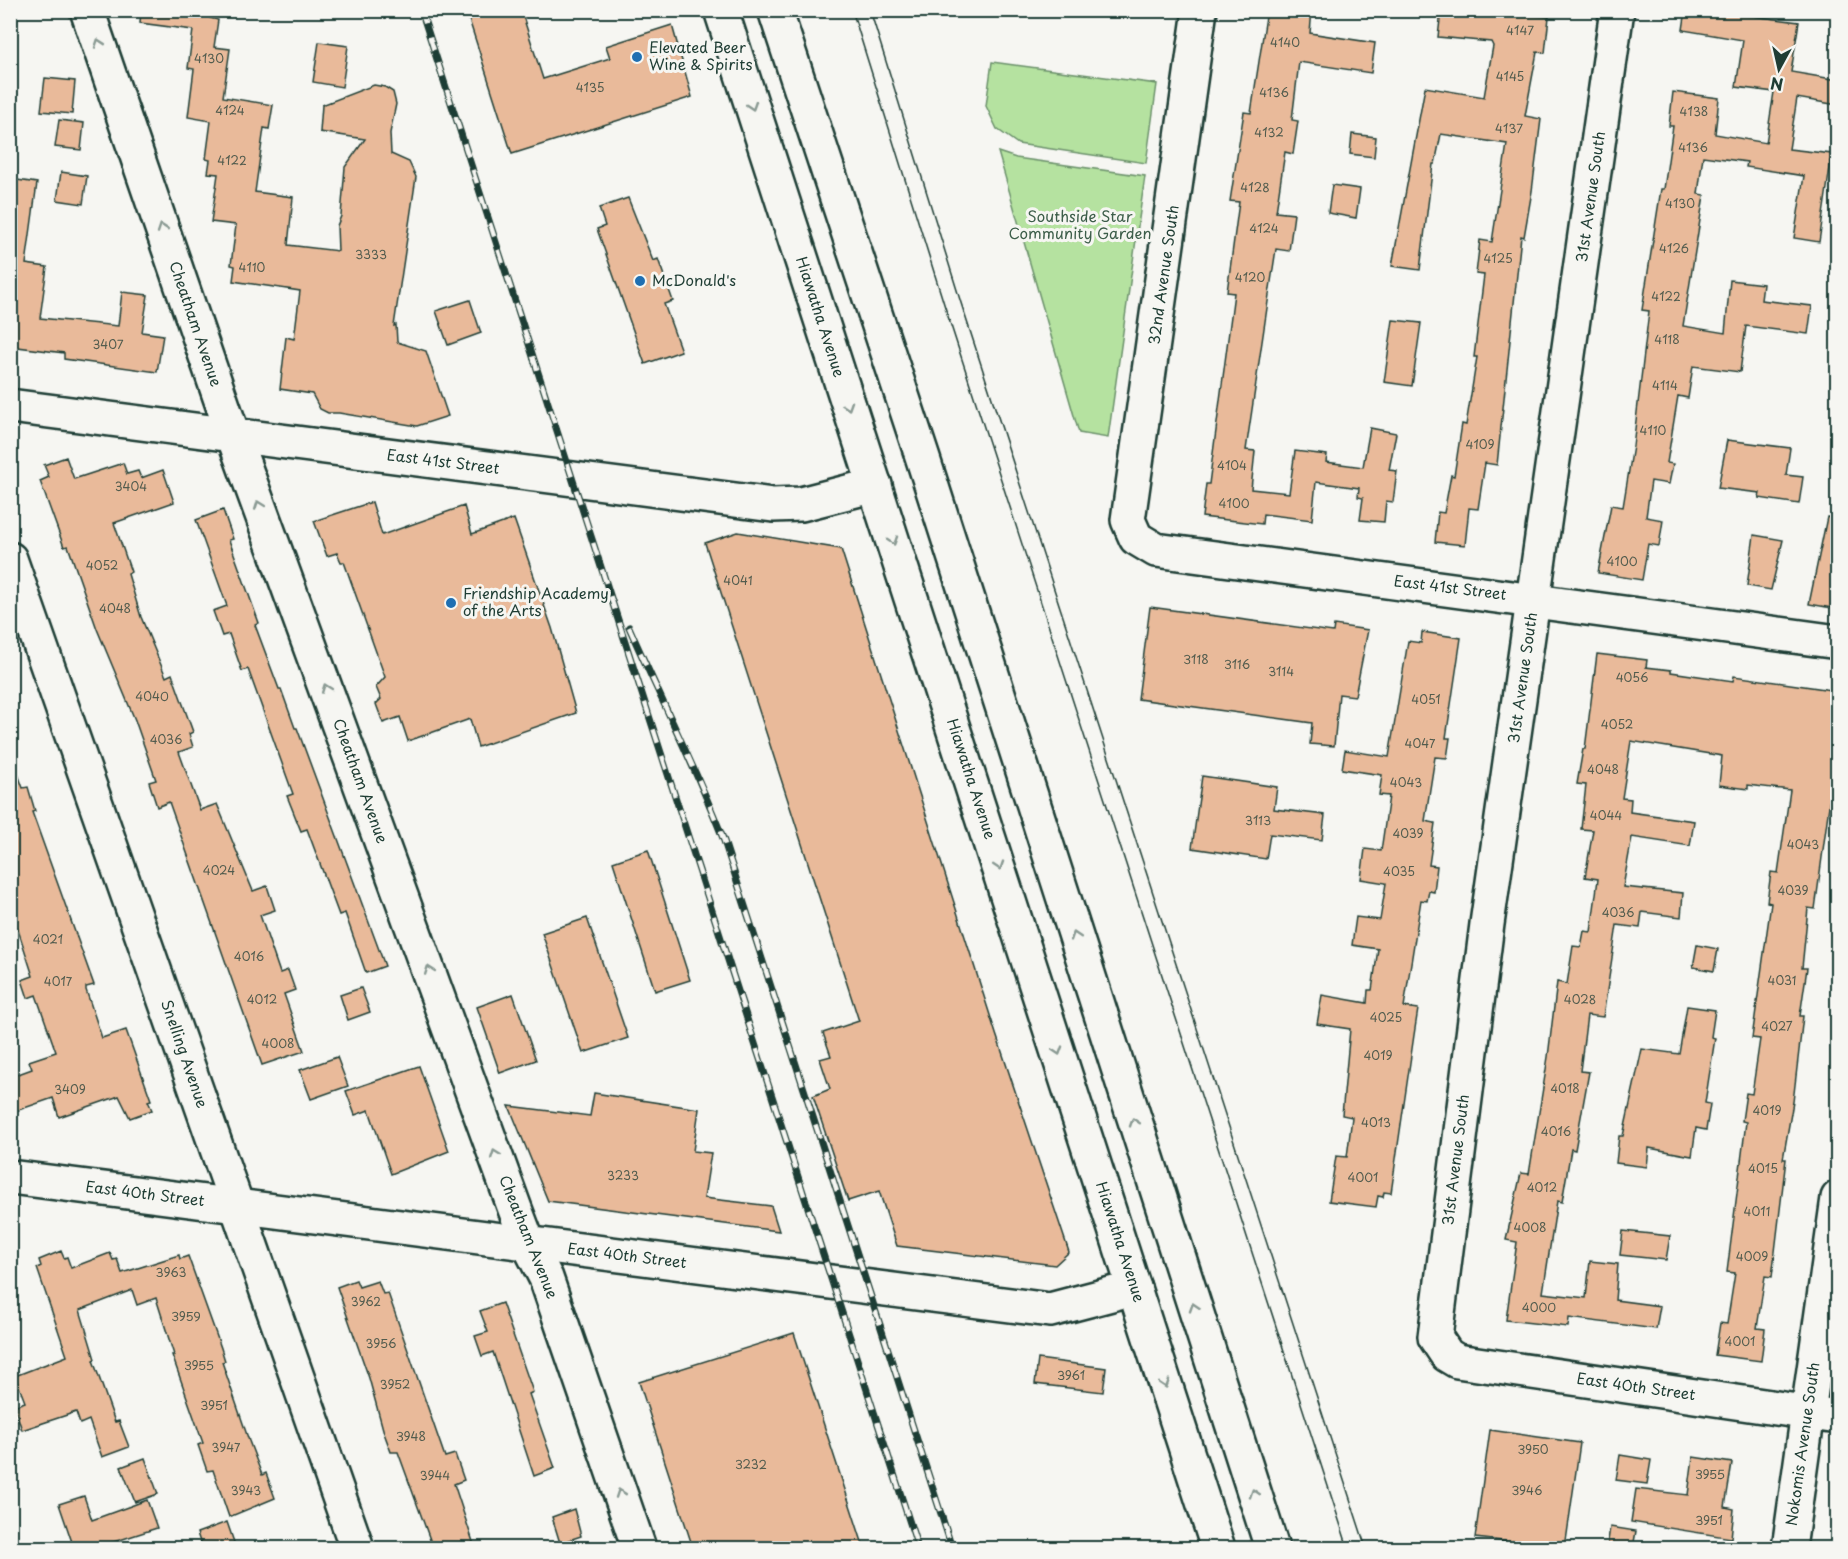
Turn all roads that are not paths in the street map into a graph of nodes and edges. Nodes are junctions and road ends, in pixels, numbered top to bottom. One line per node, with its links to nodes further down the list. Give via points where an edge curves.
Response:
1 (87, 10): 7 (main road, Cheatham Avenue, one-way to 1)
2 (721, 10): 8 (main road, Hiawatha Avenue, one-way to 8)
3 (775, 10): 23 (main road, one-way to 3)
4 (1200, 10): 9 (main road, 32nd Avenue South, via 1128,520)
5 (1617, 10): 11 (main road, 31st Avenue South)
6 (10, 406): 7 (main road, East 41st Street)
7 (233, 435): 8 (main road, East 41st Street, via 773,506 801,504); 16 (main road, Cheatham Avenue, one-way to 7)
8 (874, 485): 17 (main road, Hiawatha Avenue, one-way to 17)
9 (1136, 538): 11 (main road, East 41st Street, via 1156,550)
10 (10, 559): 15 (main road, Snelling Avenue)
11 (1535, 599): 12 (main road, East 41st Street); 18 (main road, 31st Avenue South, via 1434,1327)
12 (1838, 642)
13 (10, 1177): 15 (main road, East 40th Street)
14 (1838, 1198): 19 (main road, Nokomis Avenue South)
15 (237, 1206): 16 (main road, East 40th Street); 20 (main road, Snelling Avenue)
16 (528, 1243): 17 (main road, East 40th Street, via 1050,1310); 21 (main road, Cheatham Avenue, one-way to 16, via 546,1278)
17 (1134, 1288): 22 (main road, Hiawatha Avenue, one-way to 22)
18 (1439, 1346): 19 (main road, East 40th Street, via 1457,1361)
19 (1823, 1414): 24 (main road, Nokomis Avenue South)
20 (357, 1548)
21 (639, 1548)
22 (1218, 1548)
23 (1272, 1548)
24 (1789, 1548)

